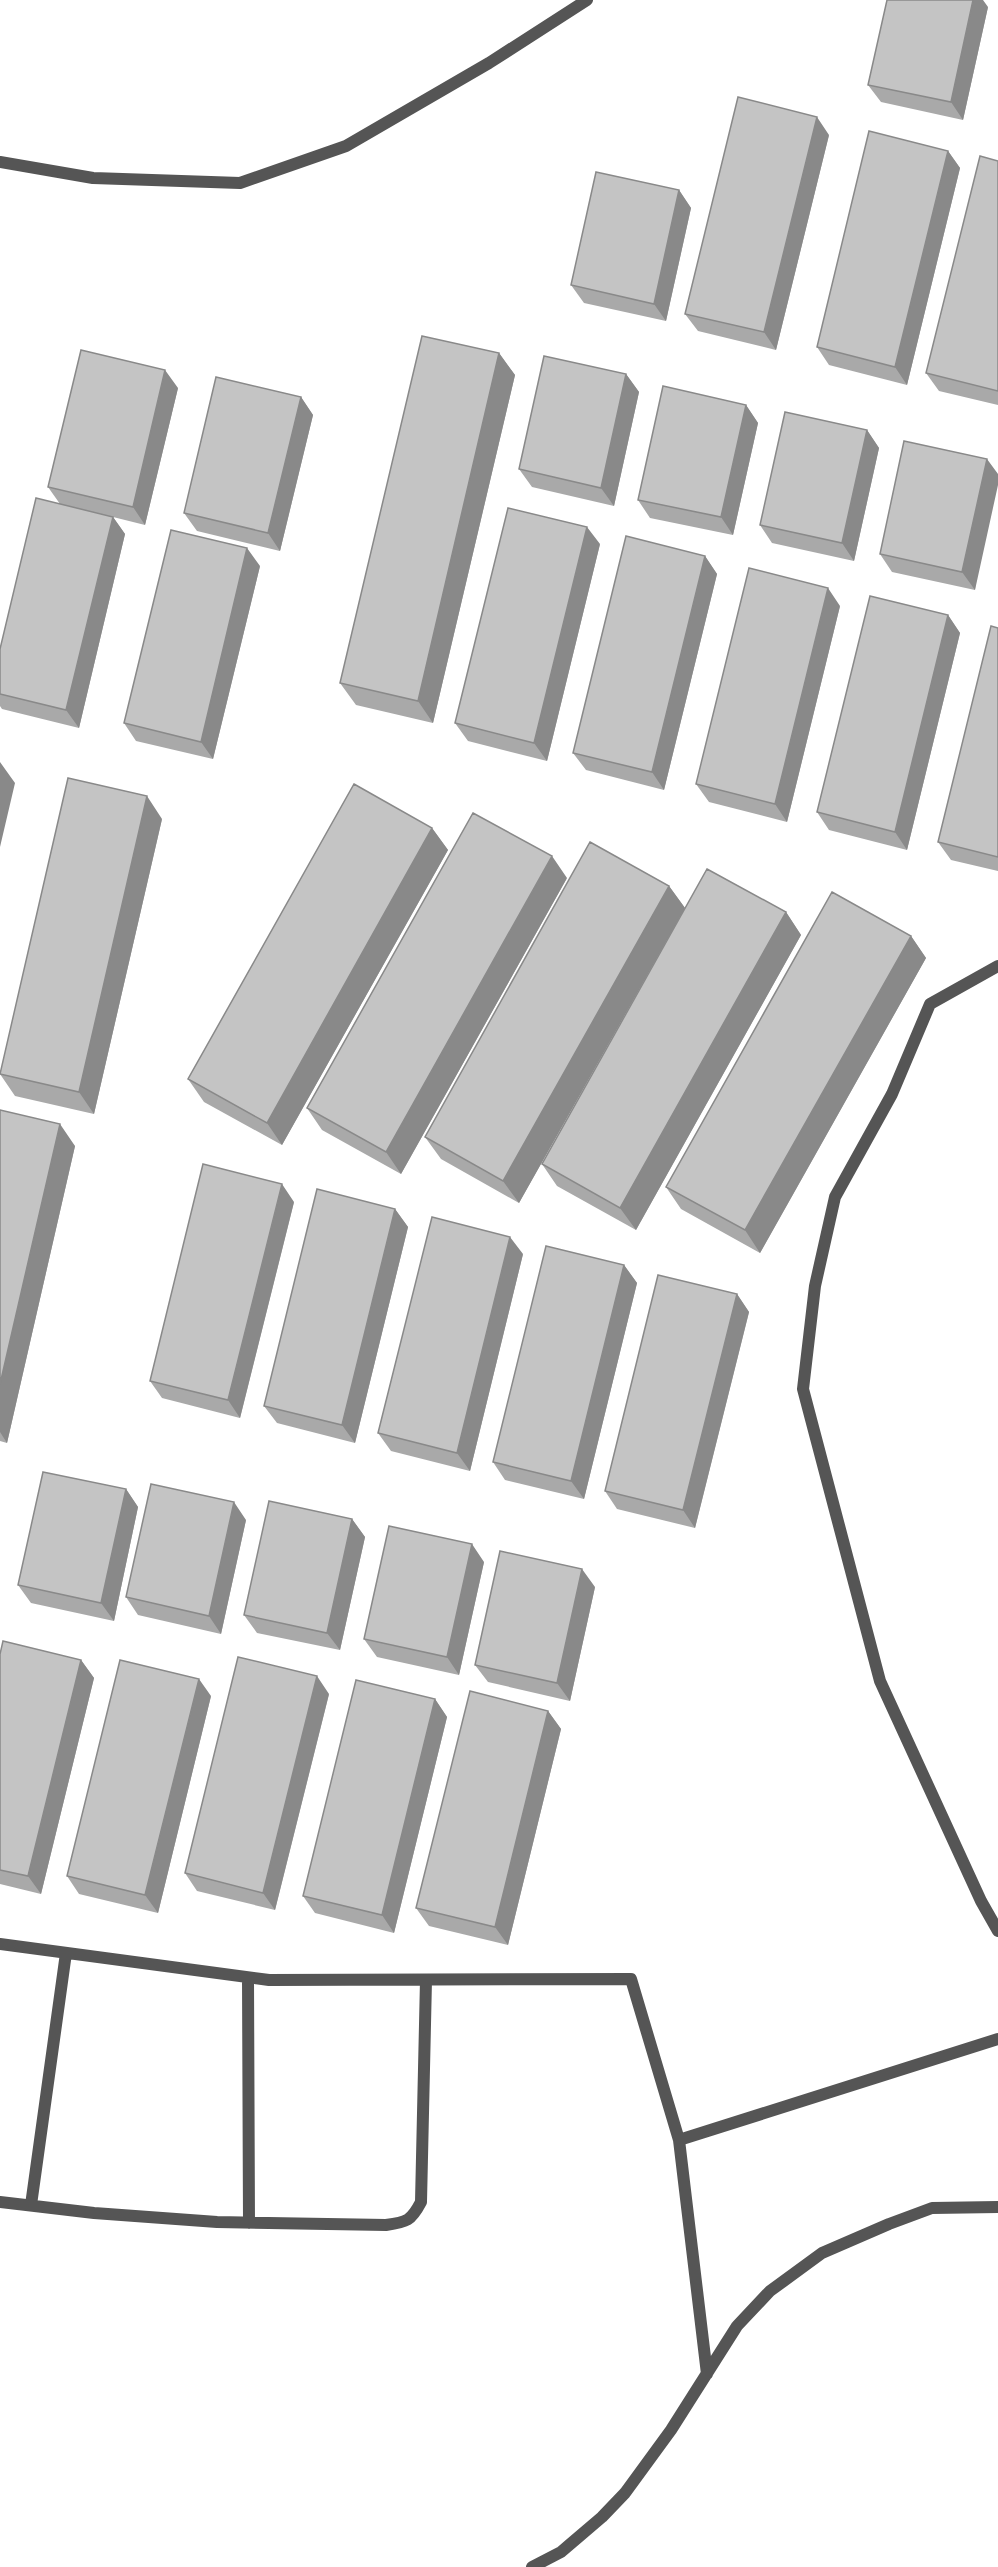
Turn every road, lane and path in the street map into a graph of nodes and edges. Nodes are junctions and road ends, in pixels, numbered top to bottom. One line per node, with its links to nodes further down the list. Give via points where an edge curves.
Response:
1 (587, 0): 2 (street, via 489,63 346,146 240,183 93,178)
2 (0, 162)
3 (998, 966): 4 (street, via 930,1004 892,1094 835,1197 815,1286 803,1389 880,1681)
4 (998, 1931)
5 (0, 1944): 6 (street)
6 (66, 1953): 7 (street); 12 (street)
7 (248, 1978): 8 (street); 14 (street)
8 (426, 1980): 10 (street, via 631,1979); 14 (street, via 421,2202 414,2215 405,2222 386,2225)
9 (998, 2039): 10 (street)
10 (679, 2140): 15 (street)
11 (0, 2202): 12 (street)
12 (31, 2205): 14 (street, via 94,2214)
13 (998, 2207): 15 (street, via 932,2208 822,2253 770,2290 737,2326)
14 (249, 2223)
15 (707, 2374): 16 (street, via 625,2493 561,2552)
16 (532, 2567)

